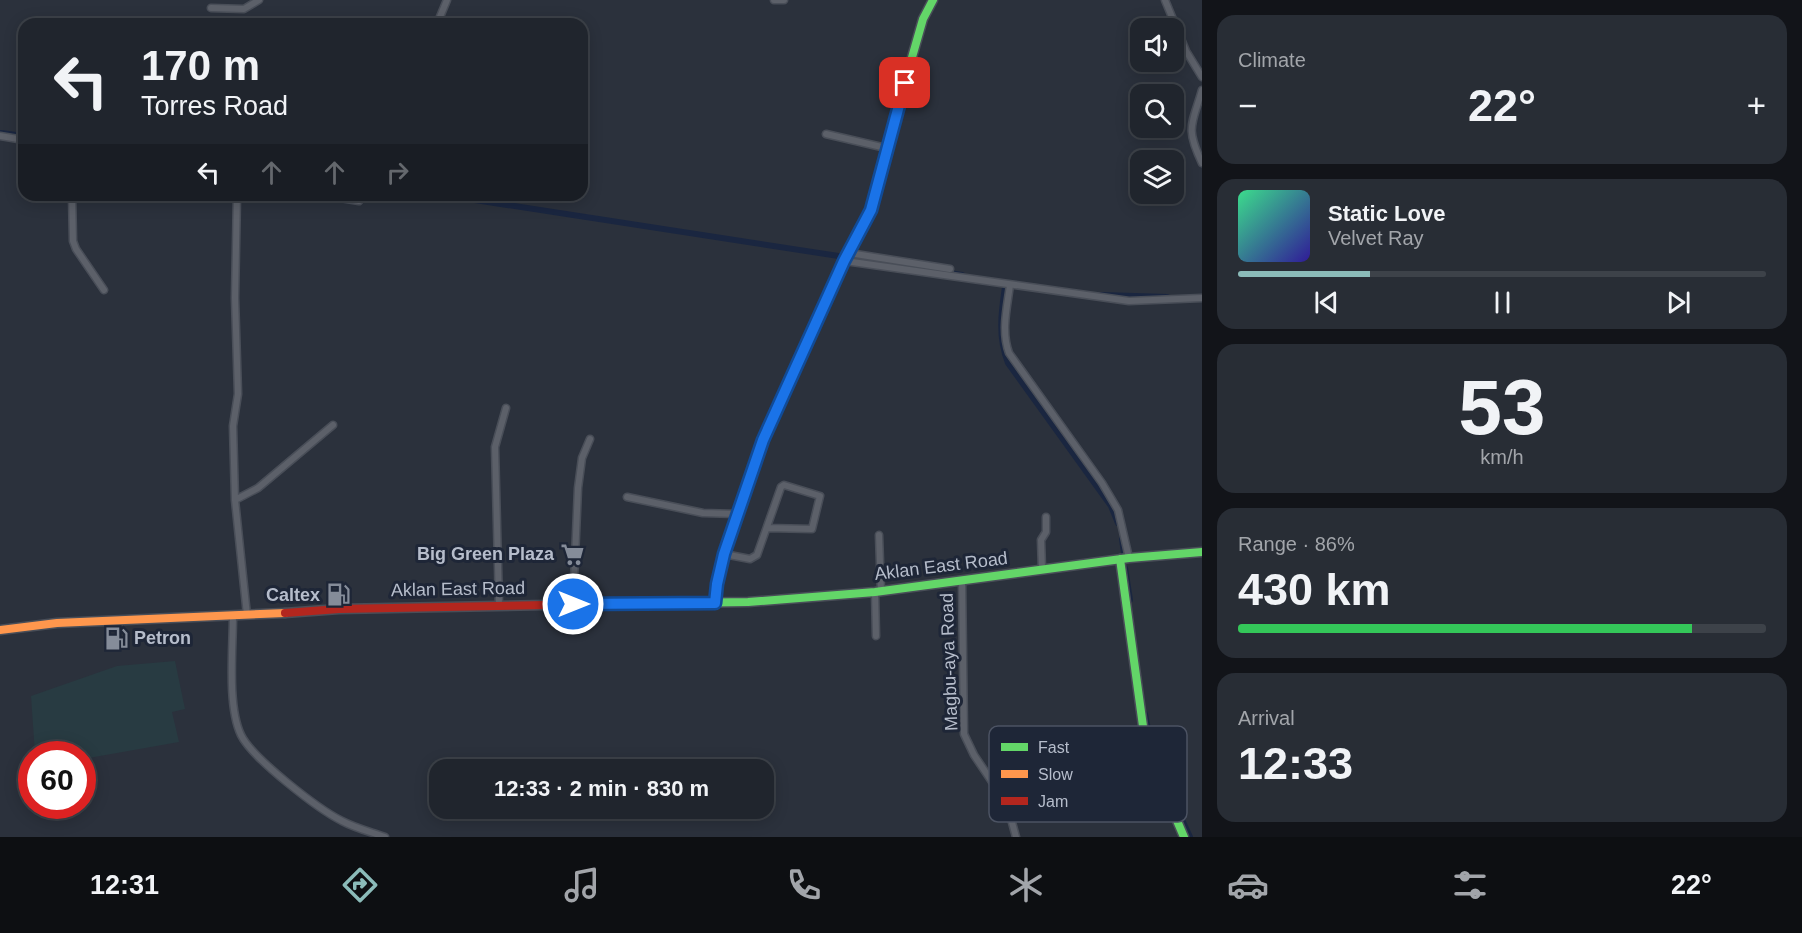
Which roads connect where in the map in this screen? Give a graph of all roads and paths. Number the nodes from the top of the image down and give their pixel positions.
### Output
1 (259, 0) edge
2 (447, 0) edge
3 (774, 0) edge
4 (784, 0) edge
5 (933, 0) edge
6 (1165, 0) edge
7 (211, 8) dead end
8 (440, 18) edge
9 (1202, 76) edge
10 (1202, 90) edge
11 (826, 134) dead end
12 (0, 136) edge
13 (18, 139) edge
14 (886, 148) junction
15 (1202, 163) edge
16 (72, 201) edge
17 (237, 201) edge
18 (847, 257) junction
19 (950, 269) dead end
20 (1010, 285) junction
21 (104, 290) dead end
22 (1202, 298) edge
23 (506, 408) dead end
24 (333, 425) dead end
25 (590, 440) dead end
26 (627, 498) dead end
27 (235, 500) junction
28 (737, 514) junction
29 (1046, 517) dead end
30 (768, 528) junction
31 (879, 534) dead end
32 (1202, 552) edge
33 (724, 554) junction
34 (1125, 558) junction
35 (1042, 569) junction
36 (962, 580) junction
37 (878, 591) junction
38 (715, 603) junction
39 (573, 604) junction
40 (499, 605) junction
41 (247, 615) junction
42 (233, 616) junction
43 (0, 630) edge
44 (876, 636) dead end
45 (1144, 726) edge
46 (989, 777) edge
47 (1012, 822) edge
48 (1178, 822) edge
49 (385, 837) edge
50 (1016, 837) edge
51 (1184, 837) edge

1 - 7 street
2 - 8 street
3 - 4 street
5 - 14 main road
6 - 9 street
10 - 15 street
11 - 14 street
12 - 13 street
14 - 18 main road
16 - 21 street
17 - 27 street
18 - 19 street
18 - 20 street
18 - 28 main road
20 - 22 street
20 - 34 street
23 - 40 street
24 - 27 street
25 - 39 street
26 - 28 street
27 - 41 street
28 - 33 main road
29 - 35 street
30 - 30 street
30 - 33 street
31 - 37 street
32 - 34 main road, Aklan East Road
33 - 38 main road
34 - 35 main road, Aklan East Road
34 - 45 main road
35 - 36 main road, Aklan East Road
36 - 37 main road, Aklan East Road
36 - 46 street, Magbu-aya Road
37 - 38 main road, Aklan East Road
37 - 44 street
38 - 39 main road, Aklan East Road
39 - 40 main road, Aklan East Road
40 - 41 main road, Aklan East Road
41 - 42 main road, Aklan East Road
42 - 43 main road, Aklan East Road
42 - 49 street
47 - 50 street, Magbu-aya Road
48 - 51 main road

